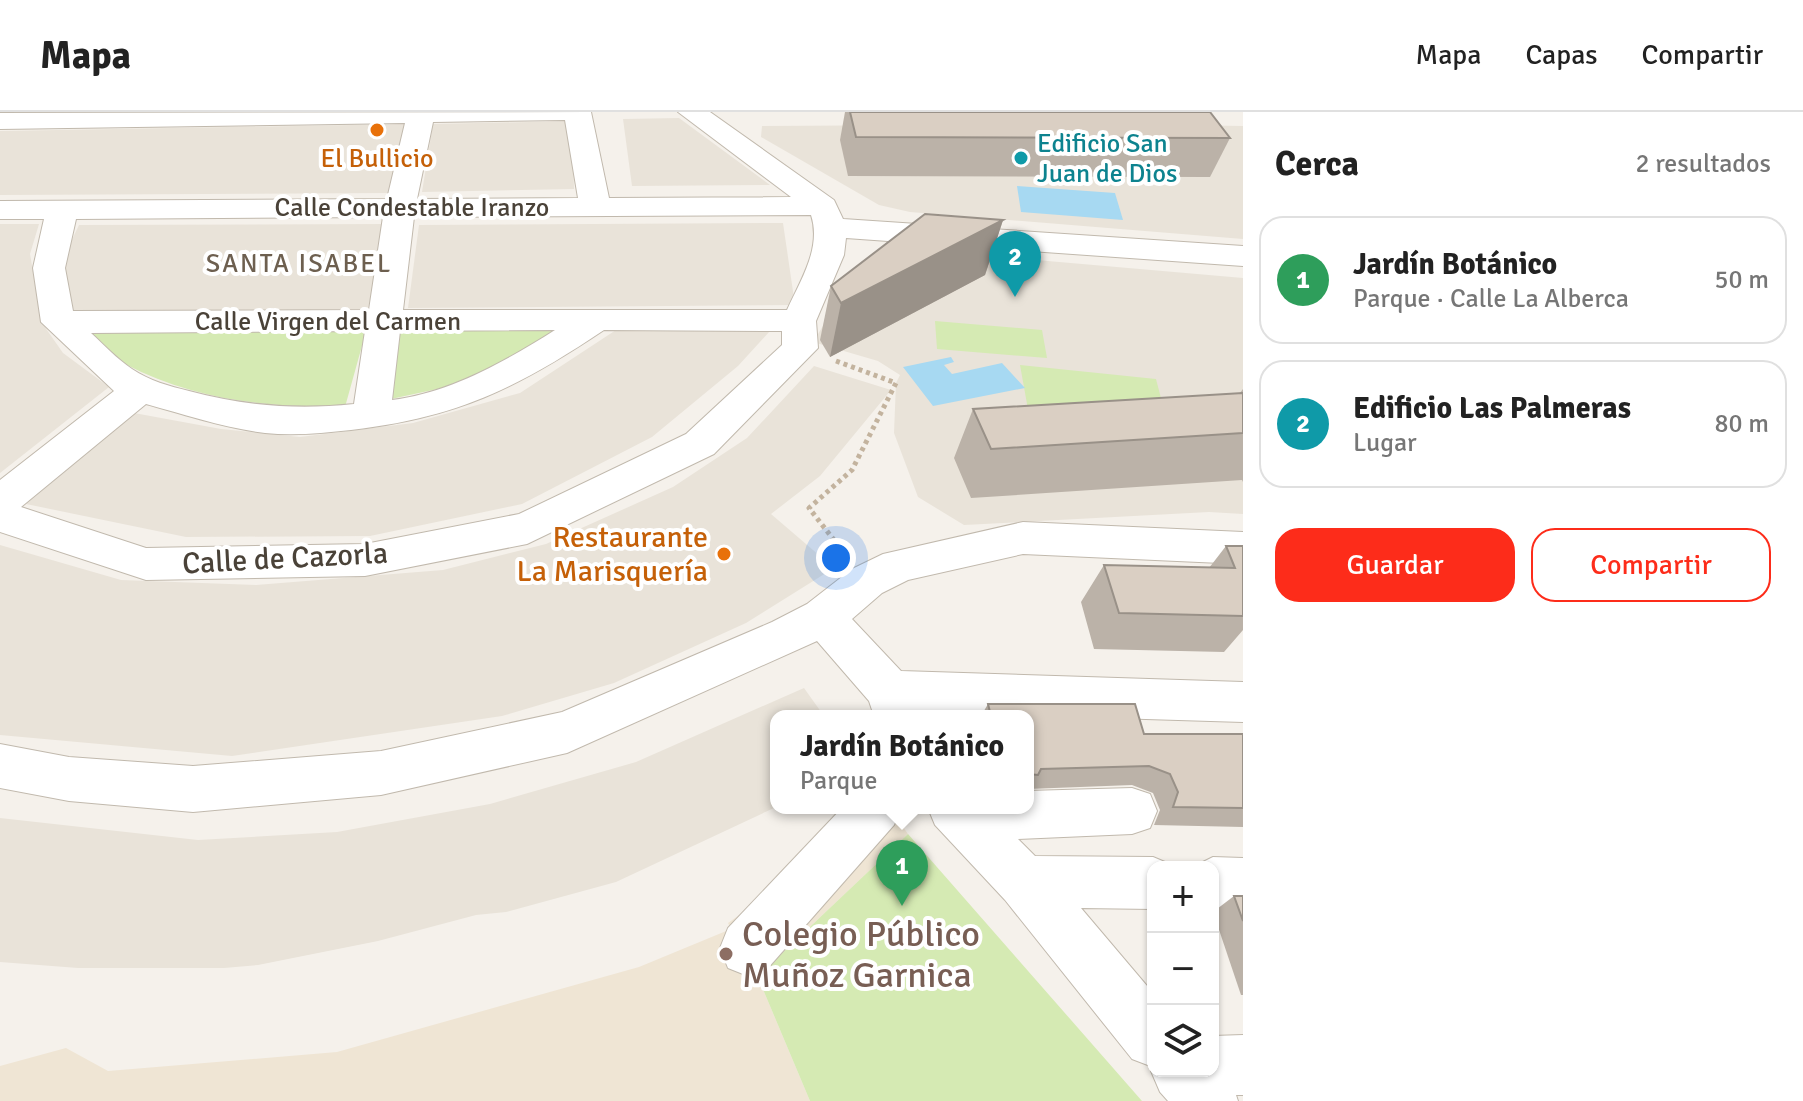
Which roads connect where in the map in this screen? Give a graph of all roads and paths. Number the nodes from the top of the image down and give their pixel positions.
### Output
1 (575, 112) edge
2 (692, 112) edge
3 (421, 115) junction
4 (0, 121) edge
5 (595, 206) junction
6 (400, 207) junction
7 (0, 210) edge
8 (62, 210) junction
9 (827, 217) junction
10 (1243, 256) edge
11 (597, 319) junction
12 (386, 321) junction
13 (58, 322) junction
14 (800, 335) junction
15 (140, 390) junction
16 (371, 416) junction
17 (0, 502) edge
18 (0, 516) edge
19 (1243, 548) edge
20 (867, 581) junction
21 (823, 617) junction
22 (1243, 702) edge
23 (894, 703) edge
24 (0, 766) edge
25 (1132, 811) dead end
26 (1034, 812) edge
27 (871, 814) edge
28 (958, 814) edge
29 (1024, 882) junction
30 (1147, 883) edge
31 (1219, 883) edge
32 (1243, 884) edge
33 (748, 948) dead end
34 (1147, 1031) edge
35 (1243, 1065) edge
36 (1219, 1066) edge
37 (1186, 1077) edge
38 (1208, 1101) edge

1 - 3 street
1 - 5 street
2 - 9 street
3 - 4 street
3 - 6 street
5 - 6 street, Calle Condestable Iranzo
5 - 9 street, Calle Condestable Iranzo
6 - 8 street, Calle Condestable Iranzo
6 - 12 street
7 - 8 street, Calle Condestable Iranzo
8 - 13 street
9 - 10 street, Calle Condestable Iranzo
9 - 14 street, Calle de Cazorla
11 - 12 street, Calle Virgen del Carmen
11 - 14 street, Calle Virgen del Carmen
11 - 16 street
12 - 13 street, Calle Virgen del Carmen
12 - 16 street
13 - 15 street
14 - 18 street, Calle de Cazorla
14 - 20 path
15 - 16 street
15 - 17 street
19 - 20 street
20 - 21 street
21 - 23 street
21 - 24 street
22 - 23 street
25 - 26 street
27 - 33 street
28 - 29 street
29 - 30 street
29 - 34 street
31 - 32 street
35 - 36 street
37 - 38 street

